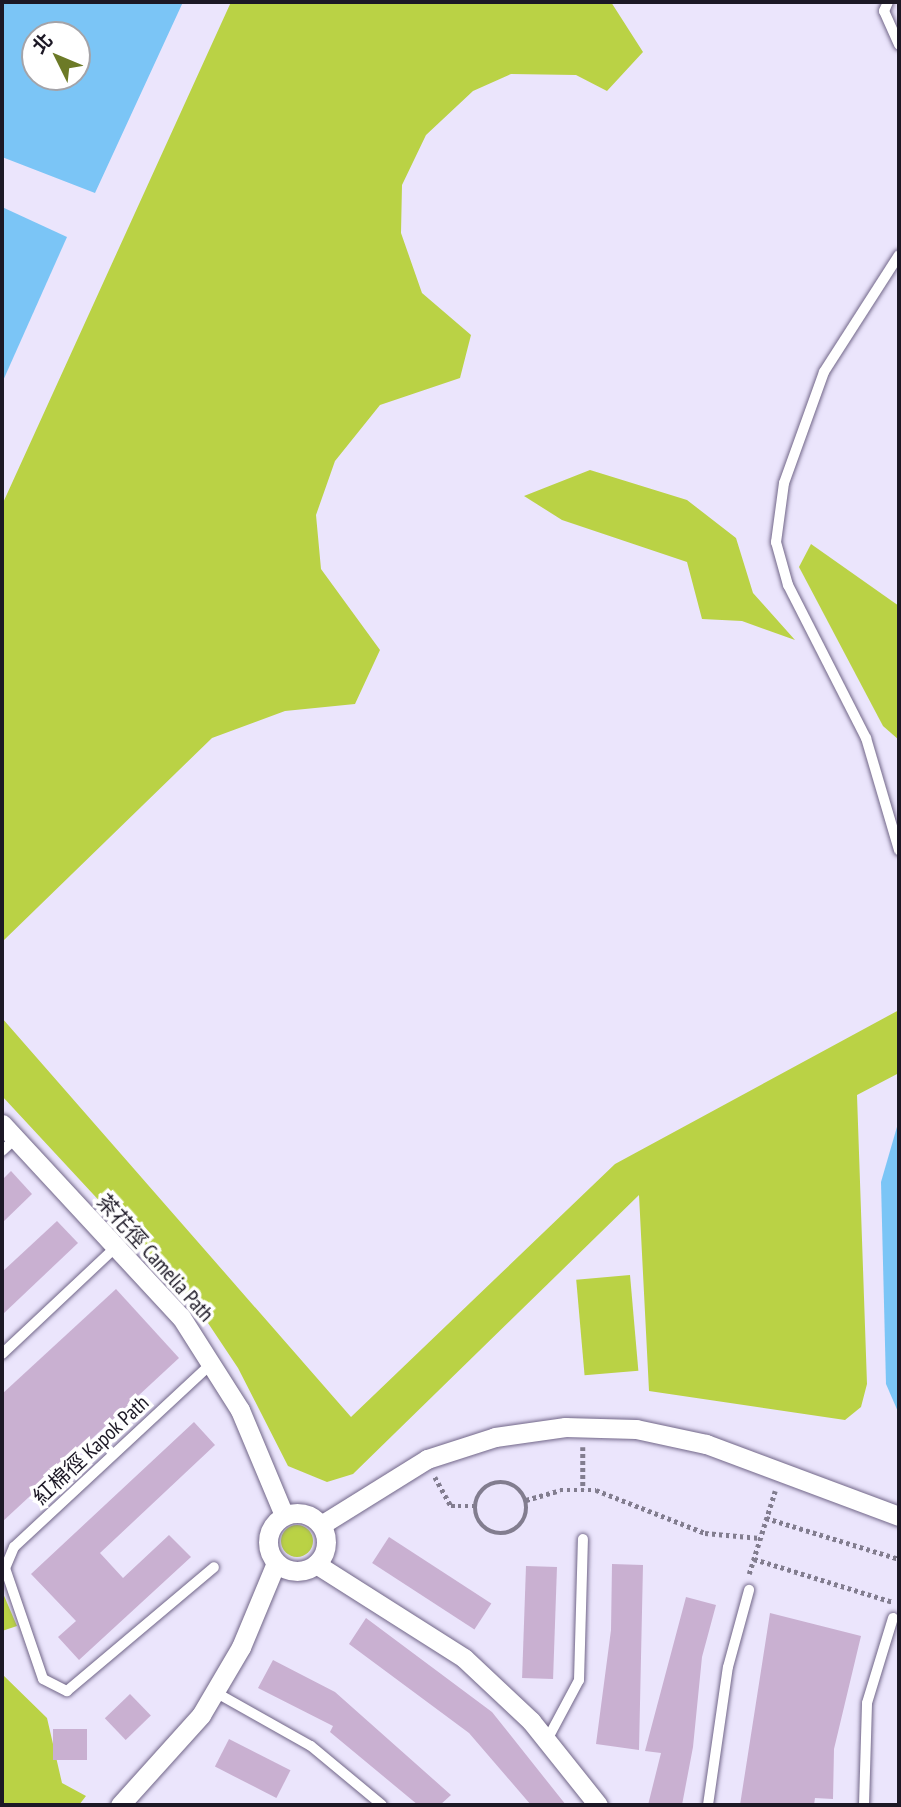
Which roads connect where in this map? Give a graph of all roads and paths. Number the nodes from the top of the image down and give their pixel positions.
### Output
1 (888, 2) edge
2 (899, 44) edge
3 (899, 255) edge
4 (899, 850) edge
5 (2, 1124) edge
6 (9, 1145) edge
7 (117, 1247) junction
8 (2, 1354) edge
9 (212, 1363) junction
10 (583, 1443) dead end
11 (433, 1473) dead end
12 (776, 1486) dead end
13 (583, 1489) junction
14 (526, 1500) junction
15 (475, 1506) junction
16 (284, 1516) junction
17 (899, 1516) edge
18 (766, 1518) junction
19 (321, 1525) junction
20 (760, 1538) junction
21 (583, 1539) dead end
22 (754, 1559) junction
23 (899, 1559) edge
24 (276, 1563) junction
25 (316, 1564) junction
26 (214, 1567) dead end
27 (749, 1574) dead end
28 (749, 1590) dead end
29 (899, 1603) edge
30 (893, 1618) dead end
31 (215, 1692) junction
32 (547, 1740) junction
33 (120, 1805) edge
34 (382, 1805) edge
35 (598, 1805) edge
36 (708, 1805) edge
37 (864, 1805) edge

1 - 2 lane
3 - 4 lane
5 - 6 street, 茶花徑 Camelia Path
6 - 7 street, 茶花徑 Camelia Path
7 - 8 lane
7 - 9 street, 茶花徑 Camelia Path
9 - 16 street, 茶花徑 Camelia Path
9 - 26 lane, 紅棉徑 Kapok Path
10 - 13 path
11 - 15 path
12 - 18 path
13 - 14 path
13 - 20 path
14 - 15 path
14 - 15 path
16 - 19 street
16 - 24 street
17 - 19 street
18 - 20 path
18 - 23 path
19 - 25 street
20 - 22 path
21 - 32 lane
22 - 27 path
22 - 29 path
24 - 25 street
24 - 31 street
25 - 32 street
28 - 36 lane
30 - 37 lane
31 - 33 street
31 - 34 lane
32 - 35 street

